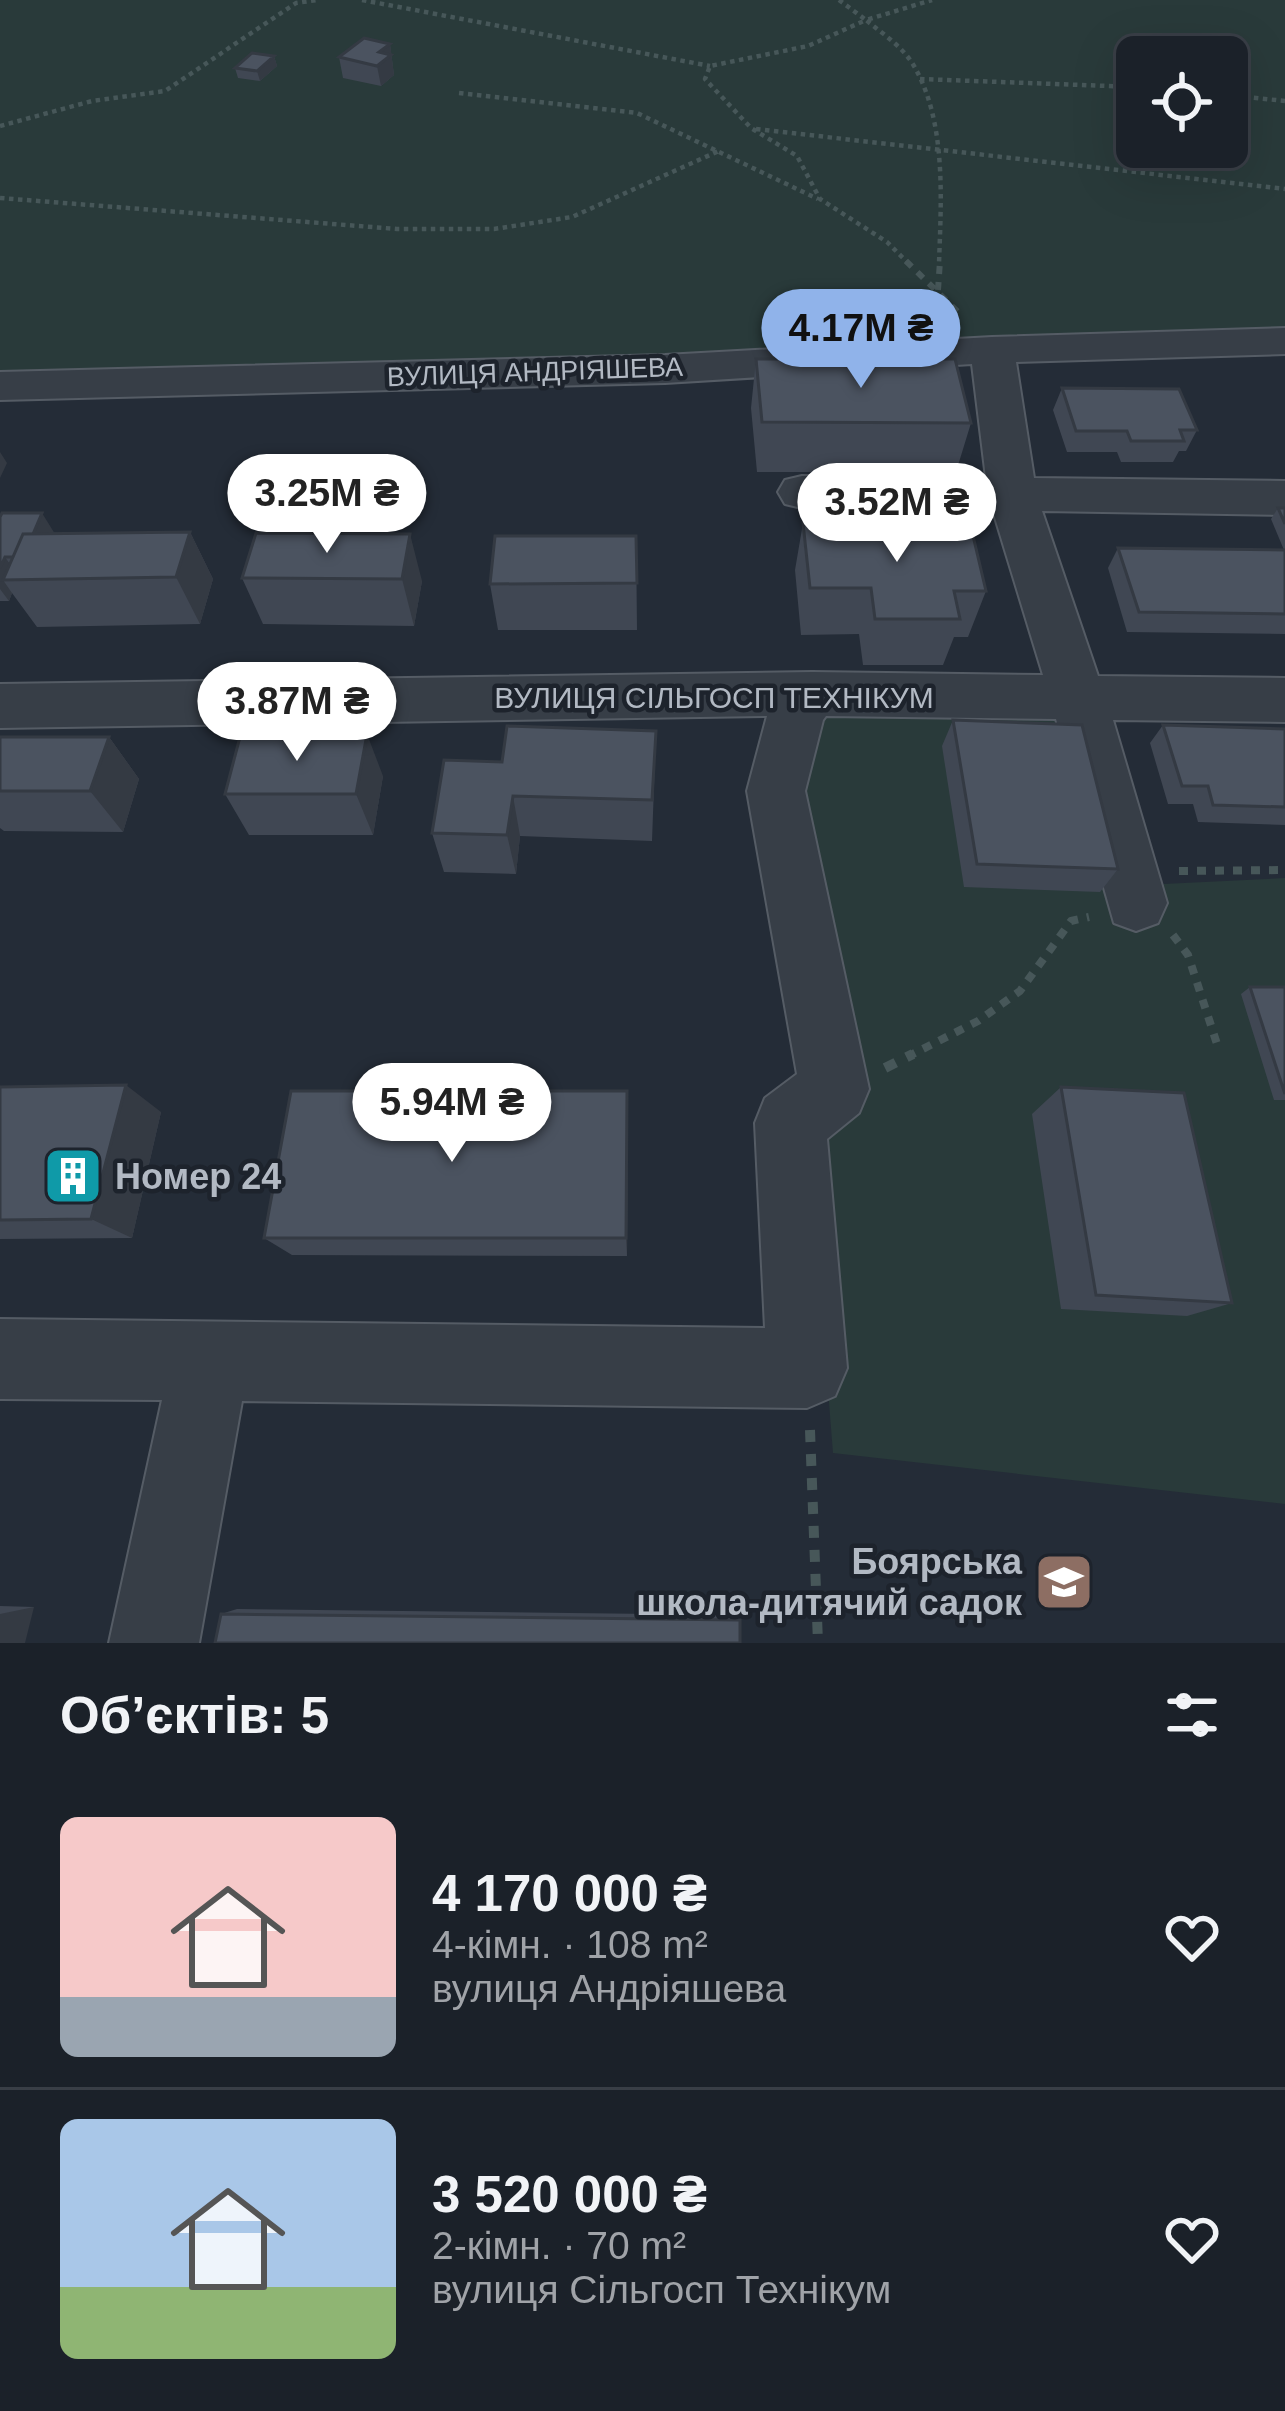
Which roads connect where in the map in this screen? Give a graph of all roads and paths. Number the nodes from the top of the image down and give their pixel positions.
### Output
1 (317, 0) edge
2 (362, 0) edge
3 (838, 0) edge
4 (932, 0) edge
5 (866, 20) junction
6 (710, 66) junction
7 (920, 79) junction
8 (1116, 86) edge
9 (459, 93) dead end
10 (1248, 97) edge
11 (1285, 101) edge
12 (0, 126) edge
13 (751, 128) junction
14 (939, 148) junction
15 (722, 150) junction
16 (1285, 189) edge
17 (0, 198) edge
18 (820, 199) junction
19 (938, 290) junction
20 (1285, 341) edge
21 (992, 350) junction
22 (0, 386) edge
23 (802, 492) dead end
24 (1013, 496) junction
25 (1285, 498) edge
26 (812, 694) junction
27 (1076, 698) junction
28 (1285, 700) edge
29 (0, 706) edge
30 (1285, 870) edge
31 (1132, 887) junction
32 (1218, 1047) dead end
33 (834, 1090) junction
34 (0, 1359) edge
35 (210, 1361) junction
36 (807, 1368) junction
37 (154, 1643) edge
38 (818, 1643) edge

1 - 12 path
2 - 6 path
3 - 5 path
4 - 5 path
5 - 6 path
5 - 7 path
6 - 13 path
7 - 8 path
7 - 14 path
9 - 15 path
10 - 11 path
13 - 14 path
13 - 18 path
14 - 16 path
14 - 19 path
15 - 17 path
15 - 18 path
18 - 19 path
19 - 21 path
20 - 21 street, ВУЛИЦЯ АНДРІЯШЕВА
21 - 22 street, ВУЛИЦЯ АНДРІЯШЕВА
21 - 24 street
23 - 24 street
24 - 25 street
24 - 27 street
26 - 27 street, ВУЛИЦЯ СІЛЬГОСП ТЕХНІКУМ
26 - 29 street, ВУЛИЦЯ СІЛЬГОСП ТЕХНІКУМ
26 - 33 street
27 - 28 street, ВУЛИЦЯ СІЛЬГОСП ТЕХНІКУМ
27 - 31 street
30 - 31 path
31 - 32 path
31 - 33 path
33 - 36 street
34 - 35 street
35 - 36 street
35 - 37 street
36 - 38 path

